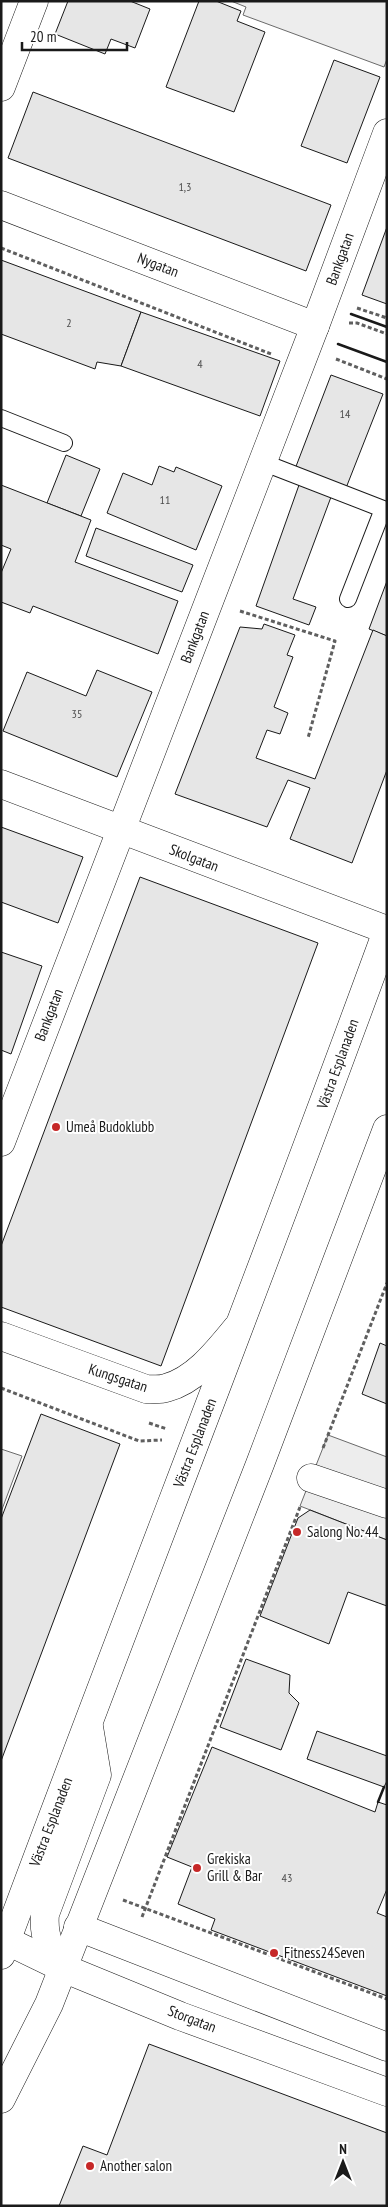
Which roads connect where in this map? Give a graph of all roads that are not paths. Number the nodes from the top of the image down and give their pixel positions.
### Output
1 (34, 1) edge
2 (1, 87) edge
3 (387, 133) edge
4 (1, 205) edge
5 (315, 326) junction
6 (1, 418) edge
7 (64, 443) dead end
8 (262, 462) junction
9 (348, 599) dead end
10 (1, 784) edge
11 (120, 830) junction
12 (387, 931) edge
13 (387, 1129) edge
14 (1, 1142) edge
15 (243, 1321) junction
16 (1, 1336) edge
17 (311, 1478) road end
18 (387, 1504) edge
19 (89, 1725) junction
20 (10, 1902) edge
21 (45, 1914) junction
22 (78, 1927) junction
23 (3, 1944) edge
24 (63, 1968) junction
25 (387, 2047) edge
26 (387, 2092) edge
27 (1, 2099) edge

1 - 2 street
3 - 5 street, Bankgatan
4 - 5 street, Nygatan
5 - 8 street, Bankgatan
6 - 7 lane
8 - 9 lane
8 - 11 street, Bankgatan
10 - 11 street, Skolgatan
11 - 12 street, Skolgatan
11 - 14 street, Bankgatan
12 - 15 street, Västra Esplanaden
13 - 22 street
15 - 16 street, Kungsgatan
15 - 19 street, Västra Esplanaden
17 - 18 street
19 - 20 street, Västra Esplanaden
19 - 21 street
20 - 21 street
20 - 23 street, Västra Esplanaden
21 - 22 street
21 - 24 street
22 - 24 street
22 - 25 street
23 - 24 street, Storgatan
24 - 26 street, Storgatan
24 - 27 street

